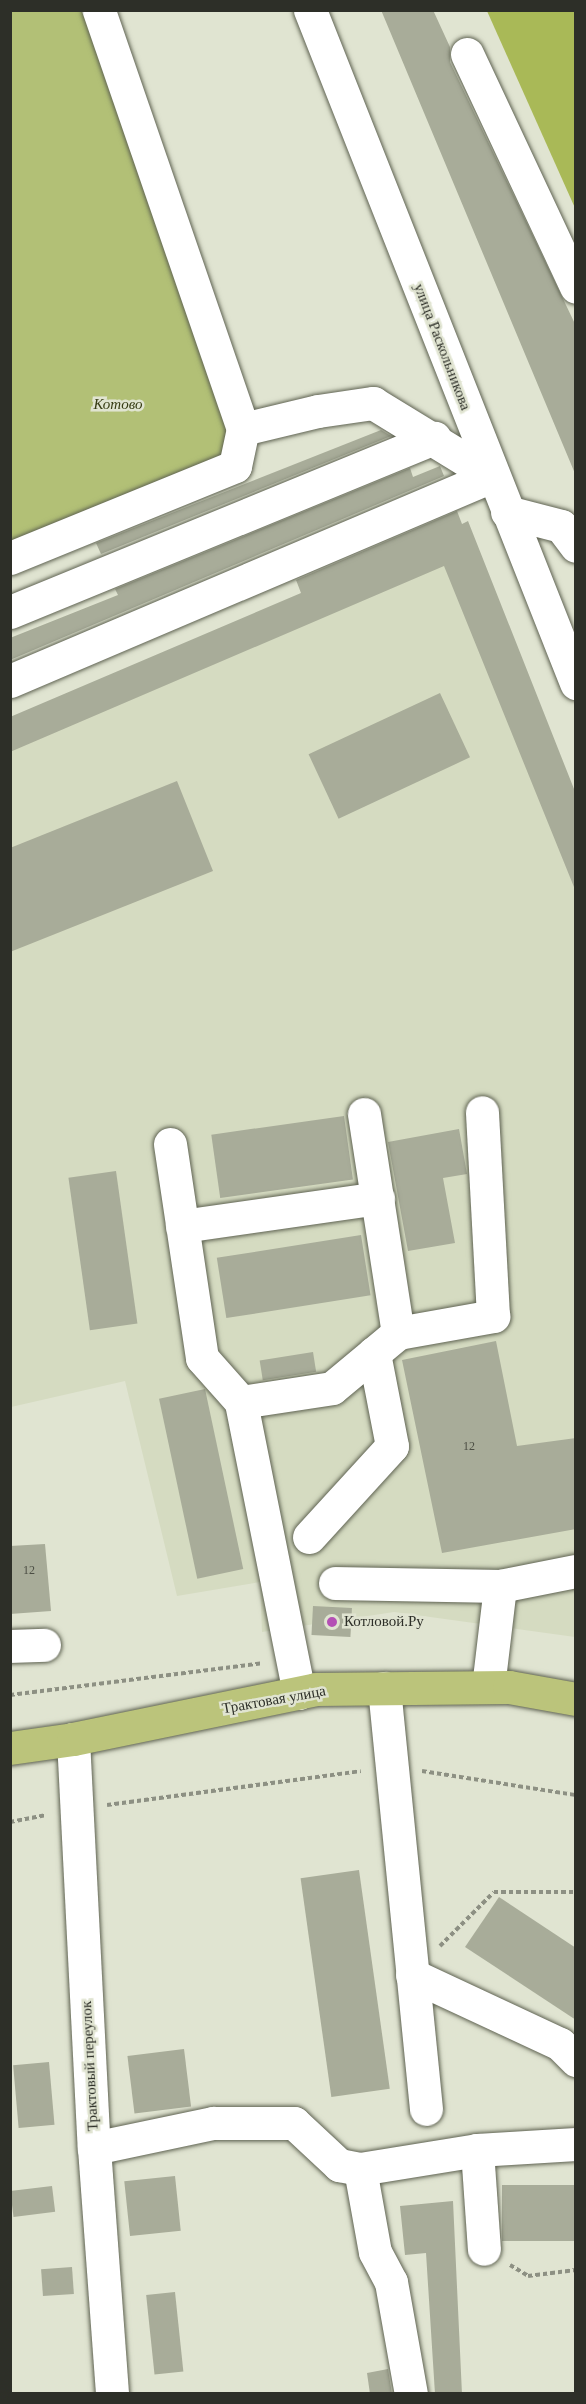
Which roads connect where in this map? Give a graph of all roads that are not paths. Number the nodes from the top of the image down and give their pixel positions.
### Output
1 (99, 10) edge
2 (310, 10) edge
3 (467, 54) dead end
4 (576, 287) edge
5 (243, 429) junction
6 (435, 438) junction
7 (492, 476) junction
8 (507, 512) junction
9 (576, 546) edge
10 (10, 558) edge
11 (10, 612) edge
12 (10, 681) edge
13 (576, 683) edge
14 (482, 1112) dead end
15 (364, 1114) dead end
16 (170, 1143) dead end
17 (378, 1198) junction
18 (182, 1226) junction
19 (386, 1343) junction
20 (241, 1402) junction
21 (309, 1537) dead end
22 (576, 1571) edge
23 (336, 1583) dead end
24 (500, 1586) junction
25 (44, 1645) dead end
26 (10, 1646) edge
27 (488, 1687) junction
28 (384, 1688) junction
29 (299, 1693) junction
30 (576, 1699) edge
31 (73, 1739) junction
32 (10, 1748) edge
33 (412, 1975) junction
34 (576, 2060) edge
35 (426, 2109) dead end
36 (576, 2144) edge
37 (94, 2148) junction
38 (477, 2150) junction
39 (360, 2169) junction
40 (484, 2249) road end
41 (112, 2394) edge
42 (411, 2394) edge

1 - 5 street
2 - 7 street, улица Раскольникова
3 - 4 street
5 - 6 street
5 - 10 street
6 - 7 street
6 - 11 street
7 - 8 street, улица Раскольникова
7 - 12 street
8 - 9 street
8 - 13 street, улица Раскольникова
14 - 19 street
15 - 17 street
16 - 18 street
17 - 18 street
17 - 19 street
18 - 20 street
19 - 20 street
19 - 21 street
20 - 29 street
22 - 24 street
23 - 24 street
24 - 27 street
25 - 26 street
27 - 28 main road, Трактовая улица
27 - 30 main road, Трактовая улица
28 - 29 main road, Трактовая улица
28 - 33 street
29 - 31 main road, Трактовая улица
31 - 32 main road, Трактовая улица
31 - 37 street, Трактовый переулок
33 - 34 street
33 - 35 street
36 - 38 street
37 - 39 street
37 - 41 street, Трактовый переулок
38 - 39 street
38 - 40 street
39 - 42 street

